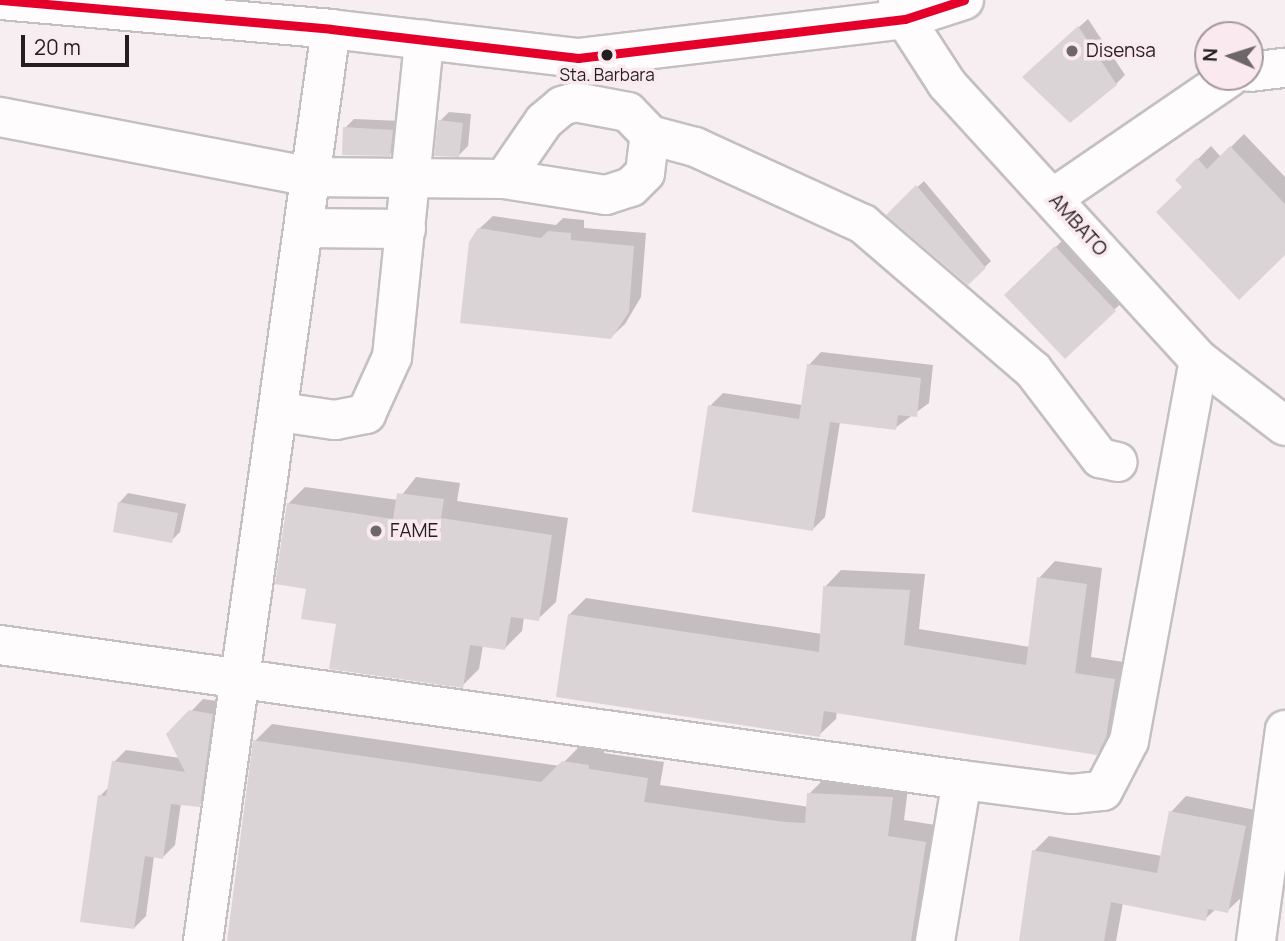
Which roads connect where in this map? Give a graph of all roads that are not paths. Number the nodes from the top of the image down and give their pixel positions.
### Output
1 (1, 0) edge
2 (964, 0) edge
3 (902, 9) edge
4 (331, 29) junction
5 (424, 40) junction
6 (1285, 68) edge
7 (1264, 70) edge
8 (1210, 91) edge
9 (0, 117) edge
10 (650, 135) junction
11 (312, 177) junction
12 (504, 179) junction
13 (411, 180) junction
14 (1053, 198) junction
15 (305, 228) junction
16 (406, 229) junction
17 (1199, 360) junction
18 (280, 412) junction
19 (1285, 426) edge
20 (1118, 462) dead end
21 (0, 645) edge
22 (242, 681) junction
23 (1285, 730) edge
24 (962, 780) junction
25 (203, 941) edge
26 (935, 941) edge
27 (1256, 941) edge

1 - 4 main road
2 - 3 main road
3 - 5 main road
3 - 14 main road, AMBATO
4 - 5 main road
4 - 11 main road
5 - 13 main road
6 - 7 main road
8 - 14 main road
9 - 11 main road
10 - 12 main road
10 - 12 main road
10 - 20 main road
11 - 13 main road
11 - 15 main road
12 - 13 main road
13 - 16 main road
14 - 17 main road, AMBATO
15 - 16 main road
15 - 18 main road
16 - 18 main road
17 - 19 main road, AMBATO
17 - 24 main road
18 - 22 main road
21 - 22 main road
22 - 24 main road
22 - 25 main road
23 - 27 main road
24 - 26 main road

